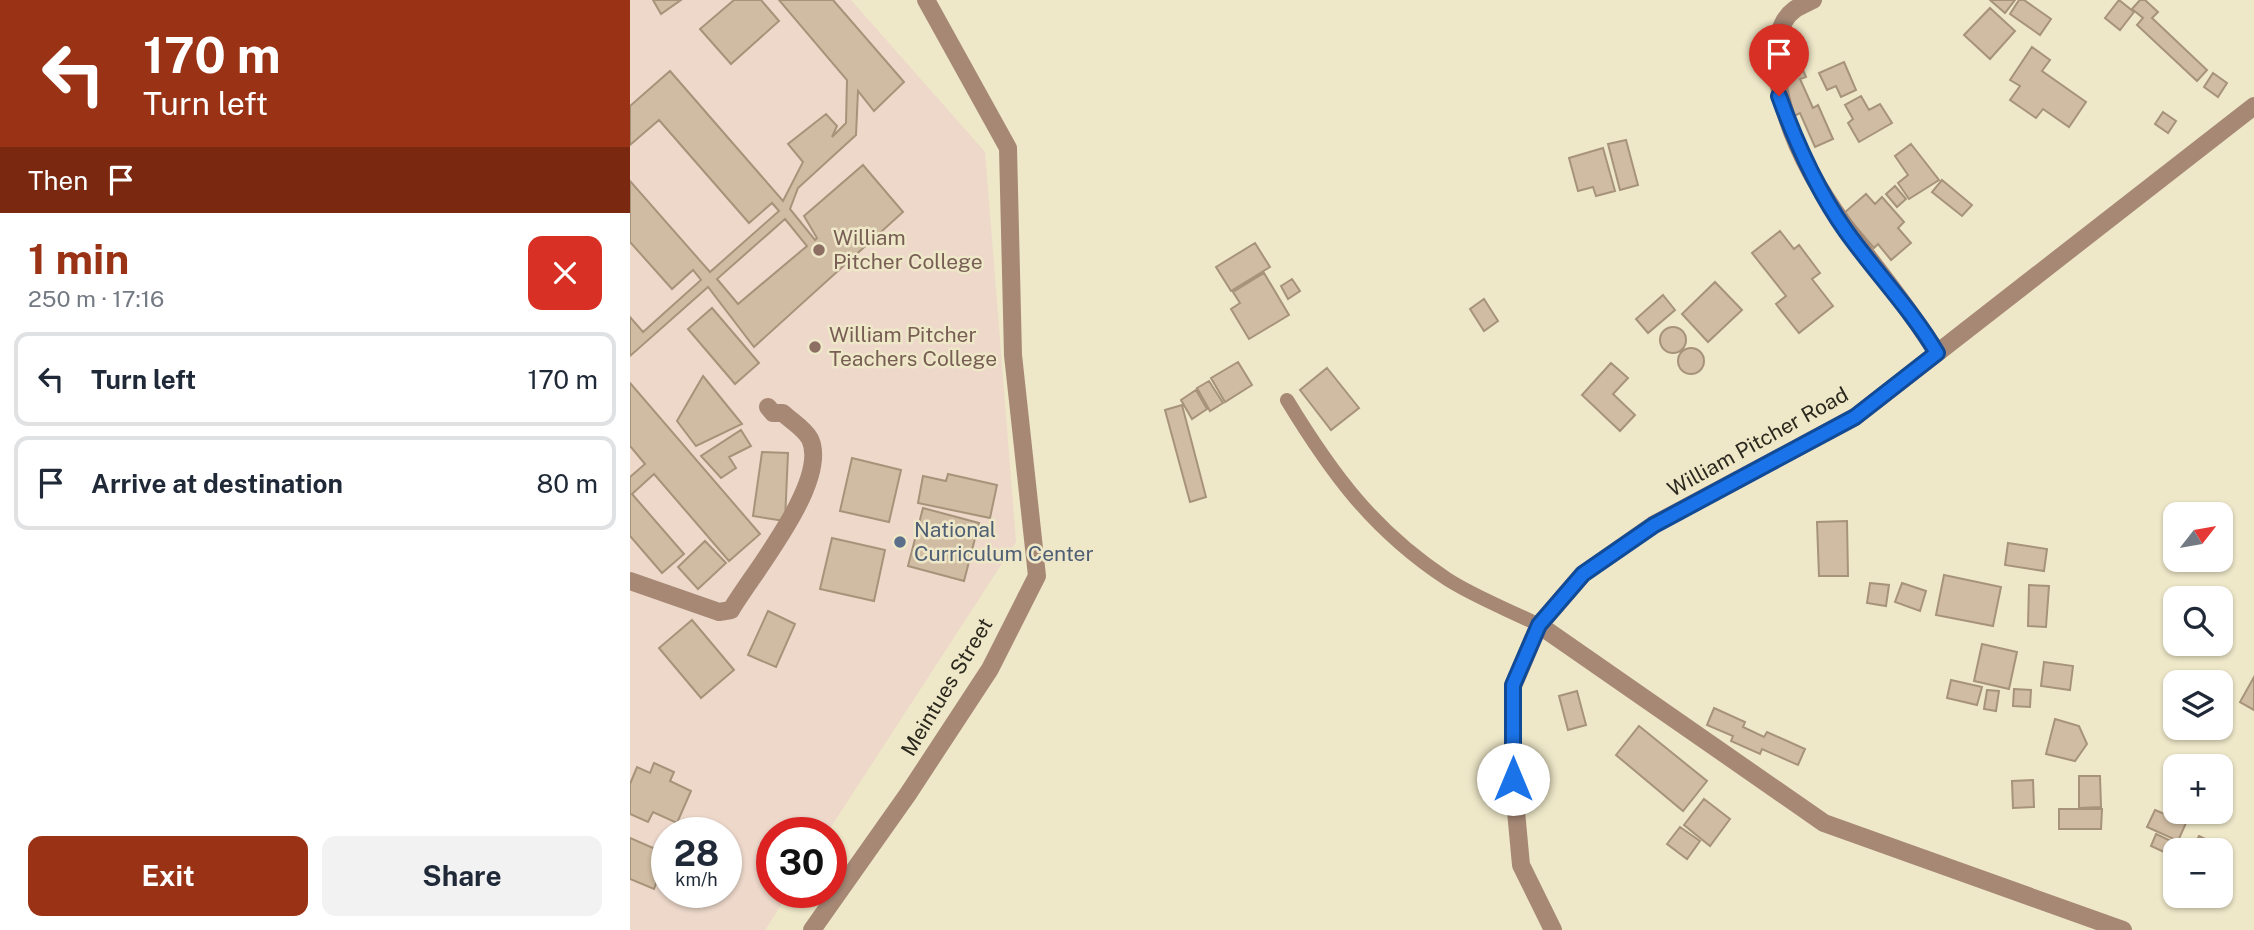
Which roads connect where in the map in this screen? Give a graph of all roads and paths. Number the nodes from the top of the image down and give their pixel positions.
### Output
1 (926, 0) edge
2 (1813, 0) edge
3 (2254, 106) edge
4 (1937, 353) junction
5 (1287, 400) dead end
6 (768, 407) dead end
7 (630, 581) edge
8 (1539, 625) junction
9 (812, 930) edge
10 (1553, 930) edge
11 (2123, 930) edge

1 - 9 street, Meintues Street
2 - 4 street
3 - 4 street, William Pitcher Road
4 - 8 street, William Pitcher Road
5 - 8 lane
6 - 7 street
8 - 10 street, William Pitcher Road
8 - 11 street

